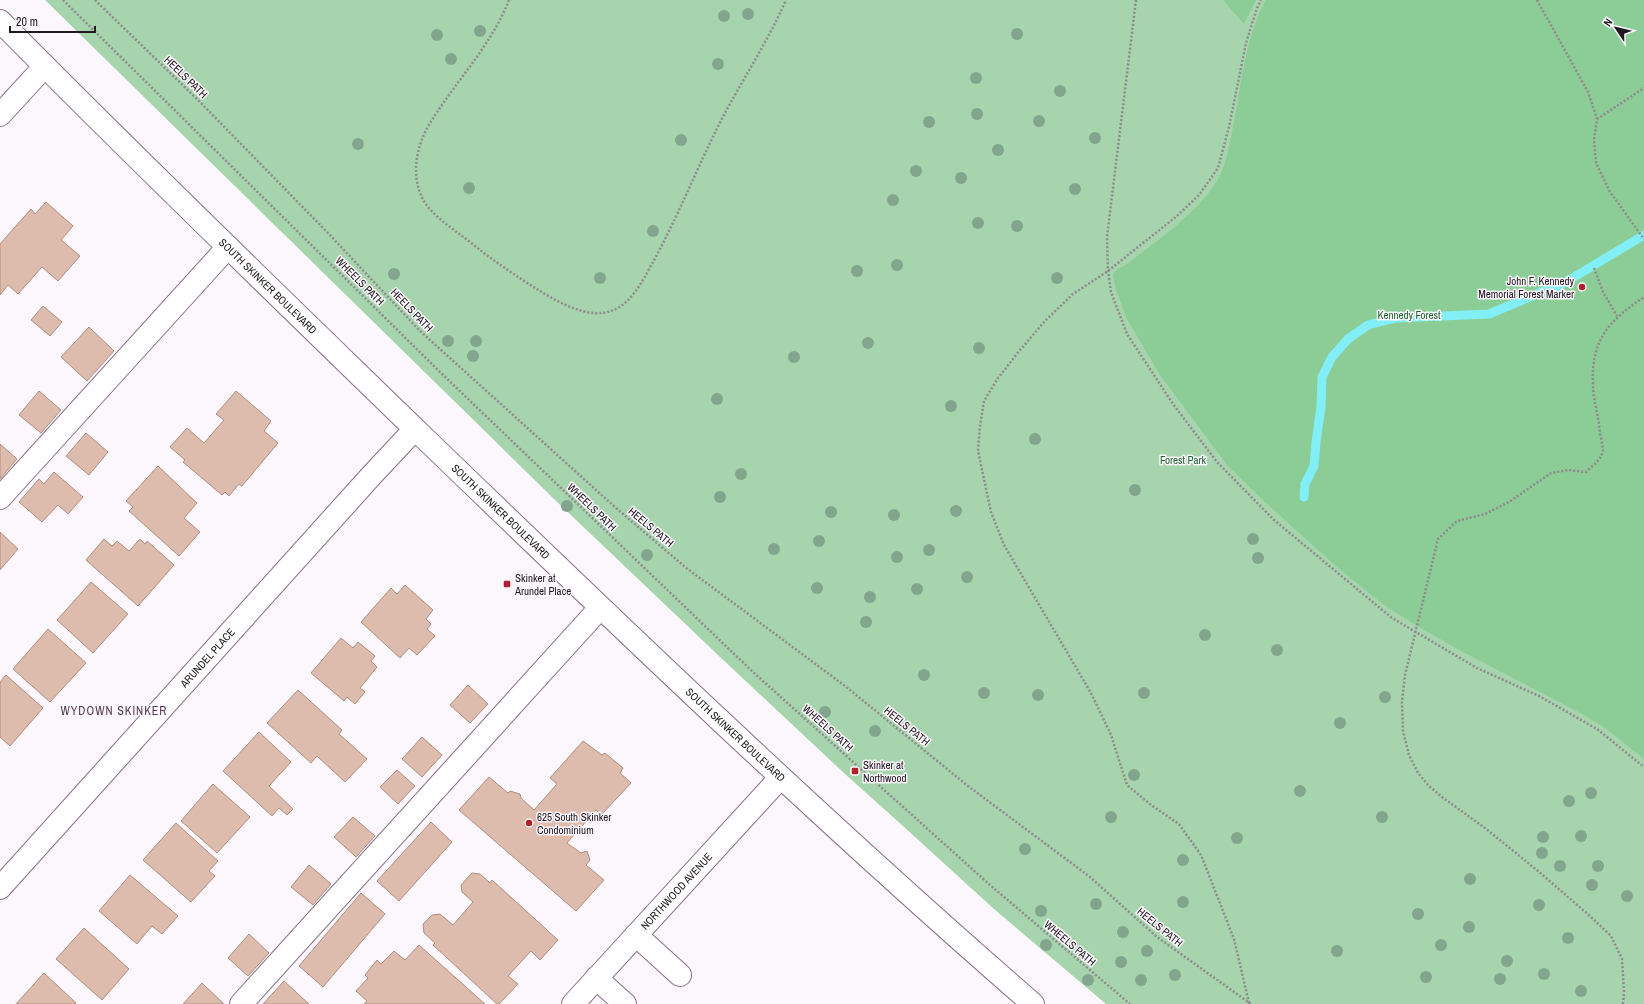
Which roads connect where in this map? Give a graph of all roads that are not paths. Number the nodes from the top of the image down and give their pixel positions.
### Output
1 (0, 20) edge
2 (45, 66) junction
3 (0, 115) edge
4 (228, 247) junction
5 (415, 429) junction
6 (0, 498) edge
7 (600, 608) junction
8 (780, 778) junction
9 (0, 888) edge
10 (636, 935) junction
11 (680, 975) dead end
12 (596, 978) junction
13 (241, 1004) edge
14 (573, 1004) edge
15 (625, 1004) edge
16 (1033, 1004) edge

1 - 2 main road, SOUTH SKINKER BOULEVARD
2 - 3 main road
2 - 4 main road, SOUTH SKINKER BOULEVARD
4 - 5 main road, SOUTH SKINKER BOULEVARD
4 - 6 main road
5 - 7 main road, SOUTH SKINKER BOULEVARD
5 - 9 main road, ARUNDEL PLACE
7 - 8 main road, SOUTH SKINKER BOULEVARD
7 - 13 main road
8 - 10 main road, NORTHWOOD AVENUE
8 - 16 main road, SOUTH SKINKER BOULEVARD
10 - 11 main road
10 - 12 main road, NORTHWOOD AVENUE
12 - 14 main road, NORTHWOOD AVENUE
12 - 15 main road

